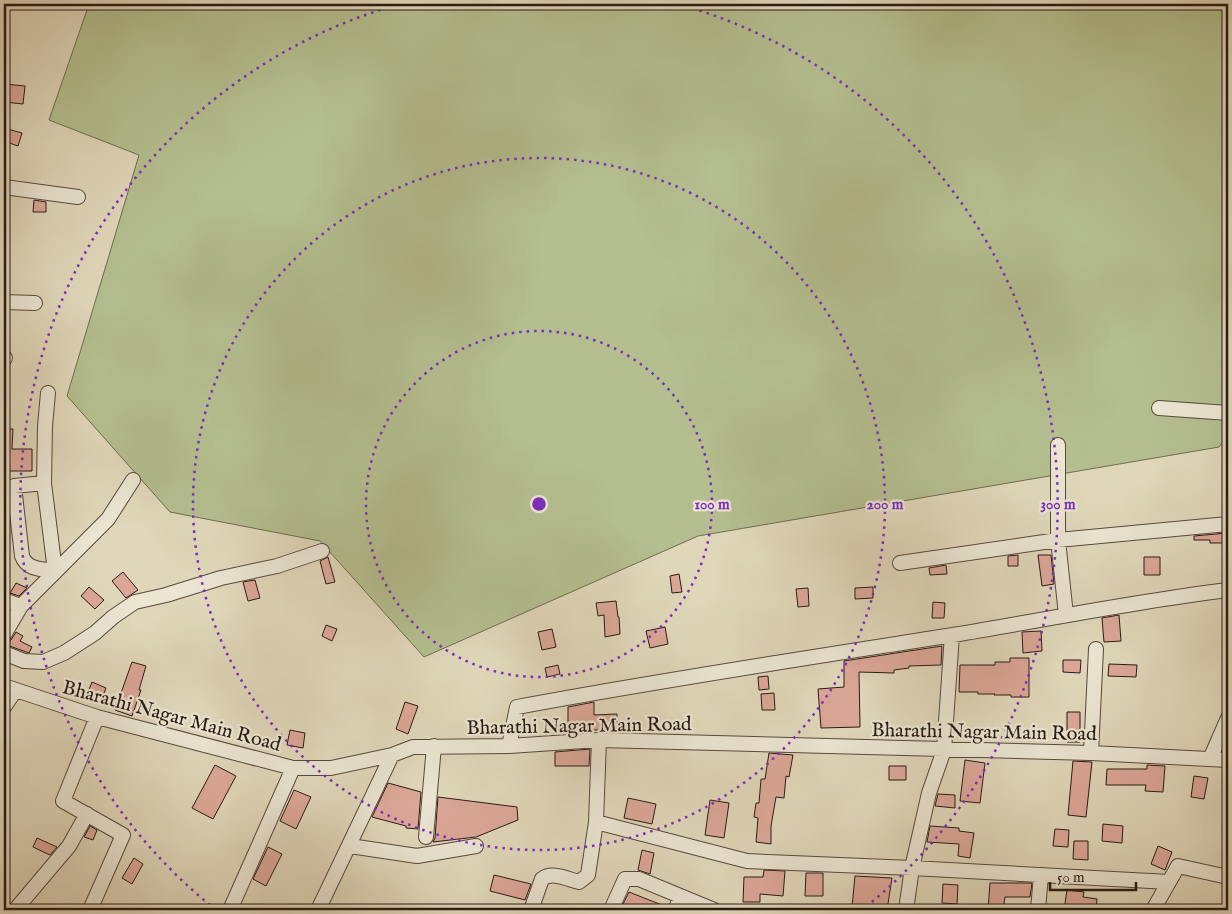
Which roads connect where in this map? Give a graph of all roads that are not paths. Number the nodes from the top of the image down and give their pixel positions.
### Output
1 (4, 187) edge
2 (78, 197) dead end
3 (4, 302) edge
4 (35, 303) dead end
5 (48, 393) dead end
6 (1158, 408) dead end
7 (1228, 413) edge
8 (1058, 445) dead end
9 (133, 480) dead end
10 (44, 483) junction
11 (1228, 524) edge
12 (1058, 540) junction
13 (322, 551) dead end
14 (900, 563) dead end
15 (55, 571) junction
16 (1228, 590) edge
17 (4, 600) edge
18 (21, 606) junction
19 (1066, 615) junction
20 (4, 635) edge
21 (952, 635) junction
22 (1096, 649) dead end
23 (4, 652) edge
24 (9, 688) edge
25 (4, 707) edge
26 (97, 717) junction
27 (1228, 718) edge
28 (599, 740) junction
29 (434, 746) junction
30 (509, 746) junction
31 (944, 750) junction
32 (1091, 753) junction
33 (392, 755) junction
34 (1210, 759) junction
35 (1228, 760) edge
36 (293, 768) junction
37 (87, 814) junction
38 (596, 822) junction
39 (426, 837) dead end
40 (350, 846) junction
41 (476, 846) dead end
42 (912, 868) junction
43 (1041, 875) junction
44 (1228, 877) edge
45 (1169, 882) junction
46 (681, 897) junction
47 (15, 910) edge
48 (90, 910) edge
49 (230, 910) edge
50 (318, 910) edge
51 (531, 910) edge
52 (610, 910) edge
53 (675, 910) edge
54 (714, 910) edge
55 (906, 910) edge
56 (1038, 910) edge
57 (1153, 910) edge

1 - 2 street
3 - 4 street
5 - 10 street
6 - 7 street
8 - 12 street
9 - 15 street
10 - 15 street
10 - 15 street
11 - 12 street
12 - 14 street
12 - 19 street
13 - 23 street
15 - 18 street
16 - 19 street
17 - 18 street
18 - 20 street
19 - 21 street
21 - 30 street
21 - 31 street
22 - 32 street
24 - 25 street
24 - 26 street, Bharathi Nagar Main Road
26 - 36 street, Bharathi Nagar Main Road
26 - 37 street
27 - 34 street
28 - 30 street, Bharathi Nagar Main Road
28 - 31 street, Bharathi Nagar Main Road
28 - 38 street
29 - 30 street, Bharathi Nagar Main Road
29 - 33 street, Bharathi Nagar Main Road
29 - 39 street
31 - 32 street, Bharathi Nagar Main Road
31 - 42 street
32 - 34 street, Bharathi Nagar Main Road
33 - 36 street, Bharathi Nagar Main Road
33 - 40 street
34 - 35 street, Bharathi Nagar Main Road
36 - 49 street
37 - 47 street
37 - 48 street
38 - 42 street
38 - 51 street
40 - 41 street
40 - 50 street
42 - 43 street
42 - 55 street
43 - 45 street
43 - 56 street
44 - 45 street
45 - 57 street
46 - 52 street
46 - 53 street
46 - 54 street

